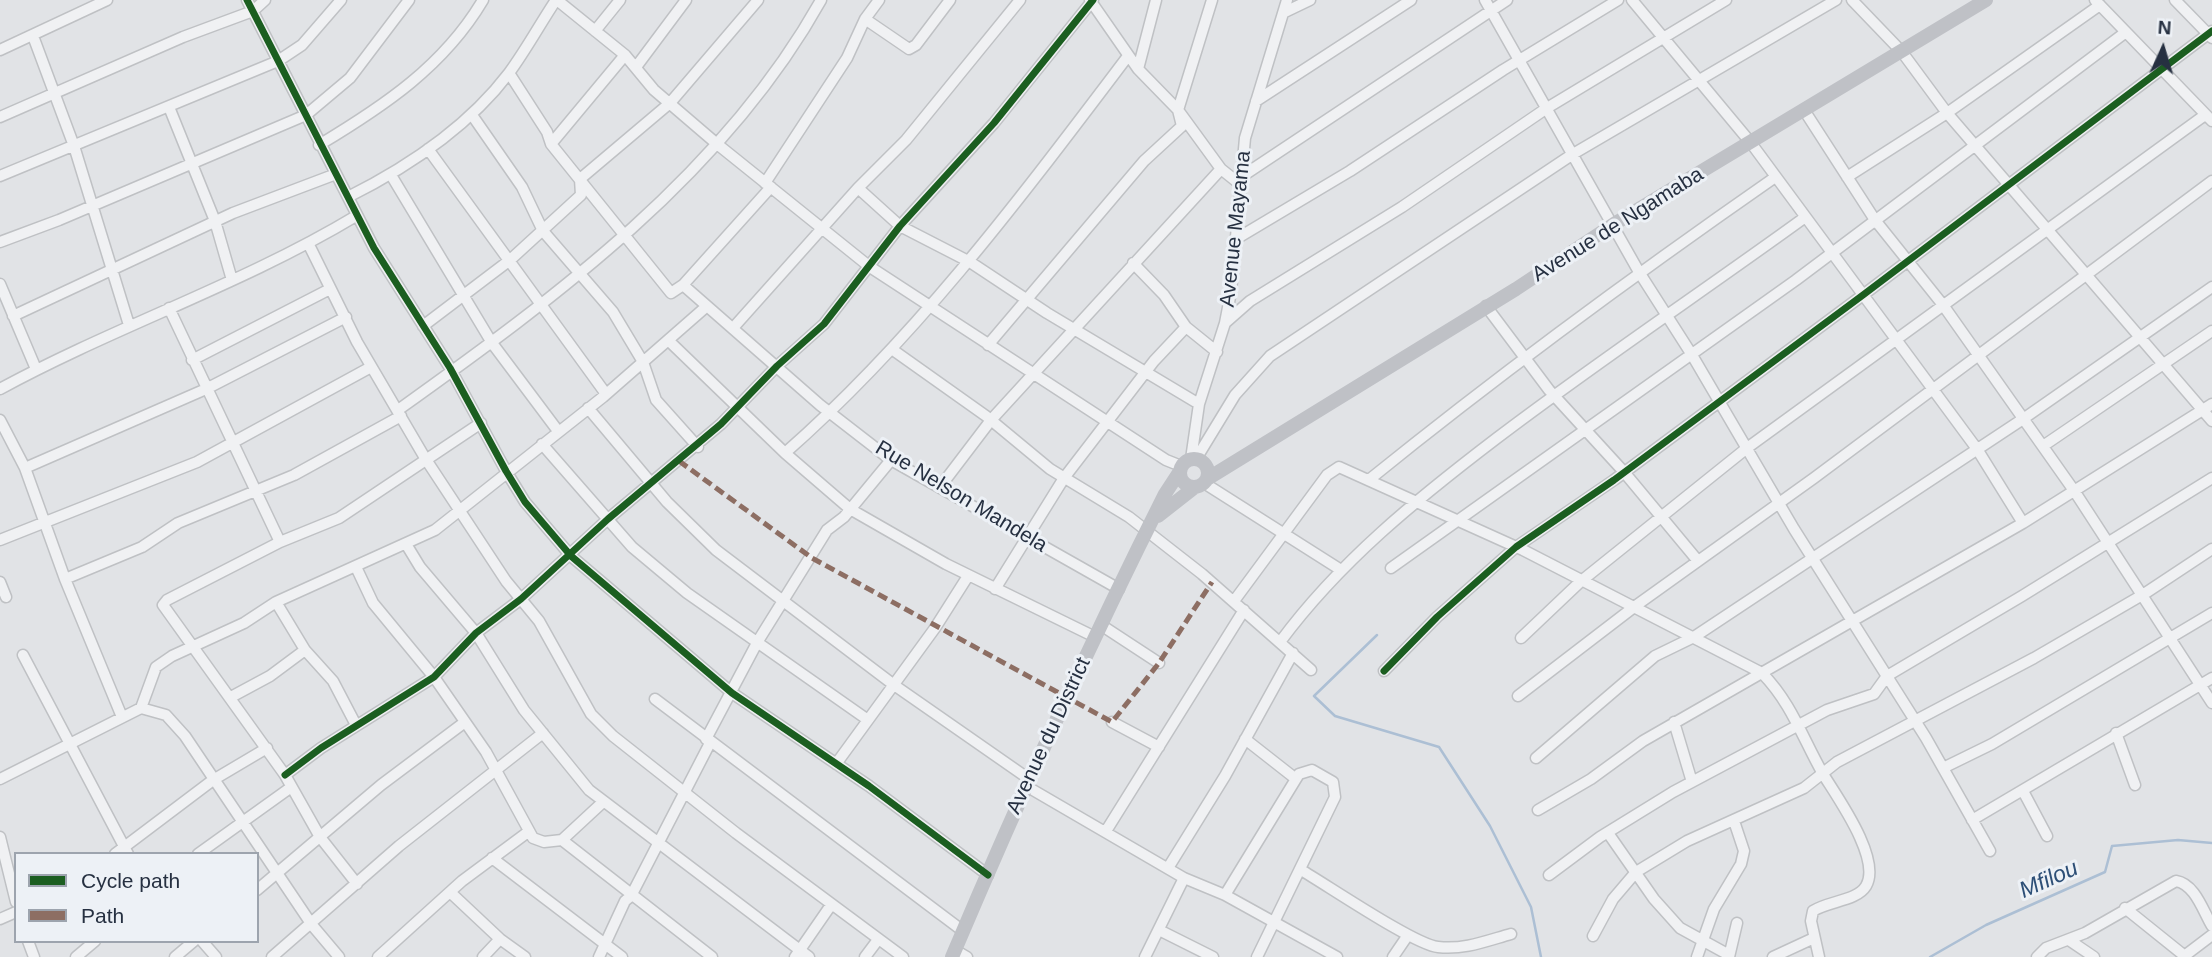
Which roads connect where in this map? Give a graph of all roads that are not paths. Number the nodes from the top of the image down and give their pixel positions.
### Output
1 (107, 0) edge
2 (247, 0) edge
3 (265, 0) edge
4 (341, 0) edge
5 (409, 0) edge
6 (483, 0) edge
7 (556, 0) edge
8 (620, 0) edge
9 (686, 0) edge
10 (758, 0) edge
11 (821, 0) edge
12 (879, 0) edge
13 (950, 0) edge
14 (1020, 0) edge
15 (1156, 0) edge
16 (1212, 0) edge
17 (1287, 0) edge
18 (1310, 0) edge
19 (1411, 0) edge
20 (1507, 0) edge
21 (1618, 0) edge
22 (1632, 0) edge
23 (1726, 0) edge
24 (1836, 0) edge
25 (1852, 0) edge
26 (1986, 0) edge
27 (2175, 0) edge
28 (1091, 1) edge
29 (2097, 3) edge
30 (1488, 5) edge
31 (82, 6) edge
32 (253, 11) junction
33 (1285, 12) junction
34 (865, 19) junction
35 (595, 31) junction
36 (2126, 32) junction
37 (2210, 35) edge
38 (33, 36) junction
39 (1663, 37) junction
40 (0, 50) edge
41 (1902, 52) junction
42 (625, 55) junction
43 (1128, 56) junction
44 (1520, 60) junction
45 (278, 61) junction
46 (636, 67) junction
47 (2161, 68) junction
48 (1138, 69) junction
49 (509, 73) junction
50 (1701, 82) junction
51 (57, 94) junction
52 (1256, 101) junction
53 (670, 103) junction
54 (169, 107) junction
55 (1547, 108) junction
56 (1178, 110) junction
57 (1804, 110) junction
58 (1947, 113) junction
59 (306, 115) junction
60 (472, 115) junction
61 (0, 117) edge
62 (2209, 118) edge
63 (1751, 143) junction
64 (551, 144) junction
65 (717, 144) junction
66 (320, 145) junction
67 (75, 146) junction
68 (1976, 146) junction
69 (428, 149) junction
70 (1573, 154) junction
71 (193, 163) junction
72 (1221, 169) junction
73 (335, 174) junction
74 (391, 175) junction
75 (0, 176) edge
76 (1847, 177) junction
77 (1774, 178) junction
78 (579, 179) junction
79 (1241, 181) junction
80 (2212, 181) edge
81 (2009, 183) junction
82 (768, 185) junction
83 (858, 188) junction
84 (348, 197) junction
85 (93, 205) junction
86 (356, 216) junction
87 (1804, 218) junction
88 (1875, 220) junction
89 (215, 221) junction
90 (1614, 224) junction
91 (900, 226) junction
92 (823, 228) junction
93 (2049, 228) junction
94 (543, 230) junction
95 (622, 235) junction
96 (1236, 239) junction
97 (0, 242) edge
98 (309, 245) junction
99 (1830, 253) junction
100 (510, 260) junction
101 (1907, 261) junction
102 (970, 262) junction
103 (1133, 263) junction
104 (870, 267) junction
105 (113, 268) junction
106 (1639, 272) junction
107 (579, 275) junction
108 (2088, 275) junction
109 (232, 280) junction
110 (0, 284) edge
111 (683, 285) junction
112 (2212, 286) edge
113 (330, 289) junction
114 (1863, 295) junction
115 (463, 296) junction
116 (1027, 300) junction
117 (541, 303) junction
118 (1943, 305) junction
119 (707, 306) junction
120 (1486, 306) junction
121 (928, 307) junction
122 (169, 308) junction
123 (13, 316) junction
124 (1668, 316) junction
125 (346, 317) junction
126 (1225, 323) junction
127 (129, 325) junction
128 (423, 326) junction
129 (1186, 327) junction
130 (733, 328) junction
131 (1076, 329) junction
132 (2212, 331) edge
133 (2141, 337) junction
134 (1895, 339) junction
135 (669, 341) junction
136 (492, 343) junction
137 (988, 345) junction
138 (892, 350) junction
139 (1217, 352) junction
140 (1692, 355) junction
141 (1980, 355) junction
142 (1524, 358) junction
143 (192, 359) junction
144 (643, 362) junction
145 (2164, 363) junction
146 (777, 366) junction
147 (371, 367) junction
148 (36, 369) junction
149 (1147, 371) junction
150 (452, 372) junction
151 (1034, 375) junction
152 (0, 389) edge
153 (206, 389) junction
154 (1932, 389) junction
155 (606, 394) junction
156 (1553, 395) junction
157 (1718, 400) junction
158 (1199, 404) junction
159 (737, 407) junction
160 (2208, 407) edge
161 (588, 408) junction
162 (399, 413) junction
163 (830, 413) junction
164 (2023, 419) junction
165 (0, 420) edge
166 (991, 421) junction
167 (2212, 421) edge
168 (1107, 422) junction
169 (481, 423) junction
170 (1584, 430) junction
171 (558, 431) junction
172 (232, 443) junction
173 (542, 444) junction
174 (2043, 446) junction
175 (698, 447) junction
176 (1747, 448) junction
177 (1976, 449) junction
178 (1251, 452) junction
179 (785, 453) junction
180 (425, 458) junction
181 (891, 460) junction
182 (1189, 463) junction
183 (25, 468) junction
184 (506, 471) junction
185 (1624, 472) junction
186 (1064, 478) junction
187 (2212, 478) edge
188 (1370, 479) junction
189 (1202, 483) junction
190 (651, 484) junction
191 (940, 487) junction
192 (2075, 492) junction
193 (255, 493) junction
194 (1415, 501) junction
195 (1778, 501) junction
196 (460, 509) junction
197 (850, 509) junction
198 (1661, 516) junction
199 (608, 519) junction
200 (1456, 519) junction
201 (2023, 523) junction
202 (47, 524) junction
203 (1150, 526) junction
204 (1285, 535) junction
205 (1027, 537) junction
206 (0, 540) edge
207 (280, 542) junction
208 (2108, 543) junction
209 (406, 544) junction
210 (1516, 547) junction
211 (2212, 549) edge
212 (571, 556) junction
213 (1813, 558) junction
214 (1698, 561) junction
215 (356, 568) junction
216 (1391, 568) dead end
217 (1341, 570) junction
218 (968, 576) junction
219 (65, 579) junction
220 (0, 582) edge
221 (1580, 582) junction
222 (995, 589) junction
223 (1119, 589) junction
224 (2144, 594) junction
225 (6, 597) dead end
226 (521, 599) junction
227 (785, 601) junction
228 (1234, 601) junction
229 (276, 602) junction
230 (1634, 607) junction
231 (1244, 610) junction
232 (2212, 613) edge
233 (1852, 621) junction
234 (1098, 631) junction
235 (476, 633) junction
236 (1694, 637) junction
237 (2172, 637) junction
238 (1521, 638) dead end
239 (758, 642) junction
240 (1280, 642) junction
241 (193, 647) junction
242 (305, 650) junction
243 (1293, 653) junction
244 (23, 655) dead end
245 (1160, 663) dead end
246 (1311, 670) dead end
247 (1384, 671) dead end
248 (1762, 673) junction
249 (1886, 676) junction
250 (434, 677) junction
251 (2212, 678) edge
252 (2201, 684) junction
253 (894, 685) junction
254 (732, 693) junction
255 (1518, 696) dead end
256 (231, 697) junction
257 (655, 699) dead end
258 (2212, 703) edge
259 (141, 708) junction
260 (122, 717) junction
261 (868, 720) junction
262 (465, 722) junction
263 (1112, 722) dead end
264 (1675, 722) junction
265 (1915, 722) junction
266 (356, 725) junction
267 (1800, 726) junction
268 (543, 733) junction
269 (2116, 733) junction
270 (1245, 740) junction
271 (708, 741) junction
272 (70, 745) junction
273 (1158, 747) junction
274 (267, 748) junction
275 (1536, 758) dead end
276 (836, 764) junction
277 (1943, 768) junction
278 (495, 769) junction
279 (1824, 774) junction
280 (285, 775) junction
281 (0, 779) edge
282 (213, 779) junction
283 (1296, 779) junction
284 (1028, 782) junction
285 (1692, 782) junction
286 (2135, 785) dead end
287 (290, 788) junction
288 (2023, 791) junction
289 (684, 792) junction
290 (603, 802) junction
291 (1538, 810) dead end
292 (1972, 820) junction
293 (1734, 821) junction
294 (242, 822) junction
295 (1106, 831) junction
296 (528, 832) junction
297 (1608, 833) junction
298 (2047, 836) dead end
299 (0, 837) edge
300 (320, 837) junction
301 (562, 840) junction
302 (657, 843) junction
303 (1990, 851) dead end
304 (2, 852) edge
305 (122, 852) edge
306 (201, 852) edge
307 (492, 858) junction
308 (1168, 868) junction
309 (1301, 870) junction
310 (1636, 872) junction
311 (278, 873) junction
312 (988, 875) junction
313 (1549, 875) dead end
314 (1184, 878) junction
315 (358, 884) junction
316 (259, 888) edge
317 (631, 891) junction
318 (451, 893) junction
319 (14, 895) edge
320 (1225, 895) junction
321 (831, 905) junction
322 (2125, 908) junction
323 (1274, 922) junction
324 (1737, 923) dead end
325 (312, 925) junction
326 (2212, 926) edge
327 (1159, 930) junction
328 (963, 931) junction
329 (1511, 934) dead end
330 (1408, 935) junction
331 (2212, 935) edge
332 (1593, 936) dead end
333 (1814, 938) junction
334 (500, 939) junction
335 (2069, 940) junction
336 (877, 941) junction
337 (1702, 941) junction
338 (93, 943) edge
339 (192, 943) edge
340 (204, 943) edge
341 (607, 945) junction
342 (1475, 945) junction
343 (801, 955) edge
344 (962, 955) edge
345 (1729, 956) edge
346 (76, 957) edge
347 (175, 957) edge
348 (216, 957) edge
349 (272, 957) edge
350 (339, 957) edge
351 (378, 957) edge
352 (483, 957) edge
353 (525, 957) edge
354 (599, 957) edge
355 (622, 957) edge
356 (712, 957) edge
357 (865, 957) edge
358 (903, 957) edge
359 (1145, 957) edge
360 (1213, 957) edge
361 (1257, 957) edge
362 (1336, 957) edge
363 (1393, 957) edge
364 (1469, 957) edge
365 (1697, 957) edge
366 (1773, 957) edge
367 (1819, 957) edge
368 (2038, 957) edge
369 (2094, 957) edge
370 (2184, 957) edge

1 - 31 street
2 - 32 street
3 - 32 street
4 - 45 street
5 - 59 street
6 - 66 street
7 - 35 street
7 - 49 street
8 - 35 street
9 - 46 street
10 - 53 street
11 - 65 street
12 - 34 street
13 - 34 street
14 - 83 street
15 - 48 street
16 - 56 street
17 - 33 street, Avenue Mayama
18 - 33 street
19 - 52 street
20 - 30 street
21 - 44 street
22 - 39 street
23 - 39 street
24 - 50 street
25 - 41 street
26 - 41 street, Avenue de Ngamaba
27 - 37 street
28 - 43 street
28 - 91 street
29 - 36 street
29 - 58 street
30 - 44 street
30 - 79 street
31 - 38 street
32 - 45 street
32 - 51 street
33 - 52 street, Avenue Mayama
34 - 82 street
35 - 42 street
36 - 47 street
36 - 68 street
37 - 47 street
38 - 40 street
38 - 51 street
39 - 50 street
39 - 55 street
41 - 57 street, Avenue de Ngamaba
41 - 58 street
42 - 46 street
42 - 64 street
43 - 48 street
43 - 102 street
44 - 55 street
44 - 96 street
45 - 54 street
45 - 59 street
46 - 53 street
47 - 62 street
47 - 81 street
48 - 56 street
49 - 60 street
49 - 64 street
50 - 63 street
50 - 70 street
51 - 61 street
51 - 67 street
52 - 79 street, Avenue Mayama
53 - 65 street
53 - 78 street
54 - 67 street
54 - 71 street
55 - 70 street
55 - 126 street
56 - 72 street
56 - 116 street
57 - 63 street, Avenue de Ngamaba
57 - 76 street
58 - 68 street
58 - 76 street
59 - 66 street
59 - 71 street
60 - 69 street
60 - 94 street
62 - 93 street
63 - 77 street
63 - 90 street, Avenue de Ngamaba
64 - 78 street
65 - 82 street
65 - 95 street
66 - 73 street
67 - 75 street
67 - 85 street
68 - 81 street
68 - 88 street
69 - 74 street
69 - 100 street
70 - 90 street
70 - 182 street
71 - 85 street
71 - 89 street
72 - 79 street
72 - 103 street
73 - 84 street
73 - 89 street
74 - 84 street
74 - 115 street
76 - 88 street
77 - 87 street
77 - 106 street
78 - 94 street
78 - 95 street
79 - 96 street, Avenue Mayama
80 - 108 street
81 - 93 street
81 - 101 street
82 - 92 street
82 - 111 street
83 - 91 street
83 - 92 street
84 - 86 street
85 - 97 street
85 - 105 street
86 - 98 street
86 - 128 street
87 - 99 street
87 - 124 street
88 - 99 street
88 - 101 street
89 - 105 street
89 - 109 street
90 - 106 street
90 - 120 street, Avenue de Ngamaba
91 - 102 street
91 - 104 street
92 - 104 street
92 - 130 street
93 - 108 street
93 - 118 street
94 - 100 street
94 - 107 street
95 - 107 street
95 - 111 street
96 - 126 street, Avenue Mayama
98 - 109 street
98 - 113 street
99 - 114 street
99 - 140 street
100 - 115 street
100 - 117 street
101 - 114 street
101 - 118 street
102 - 116 street
102 - 121 street
103 - 129 street
103 - 131 street
104 - 121 street
104 - 146 street
105 - 123 street
105 - 127 street
106 - 124 street
106 - 142 street
107 - 117 street
107 - 144 street
108 - 133 street
108 - 141 street
109 - 122 street
110 - 123 street
111 - 119 street, Rue Nelson Mandela
112 - 133 street
113 - 125 street
113 - 143 street
114 - 134 street
114 - 157 street
115 - 128 street
115 - 136 street
116 - 131 street
116 - 137 street
117 - 136 street
117 - 155 street
118 - 134 street
118 - 141 street
119 - 130 street, Rue Nelson Mandela
119 - 135 street
120 - 142 street
120 - 178 street, Avenue de Ngamaba
121 - 137 street
121 - 138 street
122 - 127 street
122 - 143 street
123 - 148 street
124 - 140 street
124 - 156 street
125 - 147 street
125 - 153 street
126 - 139 street, Avenue Mayama
127 - 148 street
128 - 150 street
129 - 139 street
129 - 149 street
130 - 146 street, Rue Nelson Mandela
131 - 149 street
131 - 151 street
132 - 145 street
133 - 145 street
133 - 164 street
134 - 154 street
134 - 176 street
135 - 144 street
135 - 159 street
136 - 150 street
136 - 171 street
137 - 151 street
138 - 163 street
138 - 166 street
139 - 158 street, Avenue Mayama
140 - 157 street
140 - 170 street
141 - 154 street
141 - 164 street
142 - 156 street
142 - 188 street
143 - 153 street
144 - 155 street
144 - 175 street
145 - 160 street
145 - 174 street
146 - 159 street
146 - 163 street, Rue Nelson Mandela
147 - 162 street
147 - 172 street
148 - 152 street
149 - 158 street
149 - 168 street
150 - 162 street
150 - 169 street
151 - 166 street
151 - 168 street
153 - 172 street
153 - 183 street
154 - 177 street
154 - 195 street
155 - 161 street
156 - 170 street
156 - 194 street
157 - 176 street
157 - 185 street
158 - 182 street, Avenue Mayama
159 - 175 street
159 - 179 street
160 - 167 street
160 - 192 street
161 - 171 street
161 - 190 street
162 - 180 street
162 - 193 street
163 - 179 street
163 - 181 street, Rue Nelson Mandela
164 - 174 street
164 - 177 street
165 - 183 street
166 - 186 street
166 - 191 street
168 - 182 street
168 - 186 street
169 - 180 street
169 - 184 street
170 - 185 street
170 - 200 street
171 - 173 street
172 - 193 street
172 - 202 street
173 - 184 street
173 - 199 street
174 - 192 street
175 - 190 street
176 - 195 street
176 - 198 street
177 - 201 street
177 - 213 street
178 - 182 street, Avenue de Ngamaba
178 - 189 street, Avenue de Ngamaba
179 - 197 street
180 - 196 street
180 - 207 street
181 - 191 street, Rue Nelson Mandela
181 - 197 street
182 - 189 street
182 - 189 street
182 - 203 street, Avenue du District
183 - 202 street
184 - 196 street
184 - 212 street
185 - 198 street
185 - 210 street
186 - 203 street
186 - 205 street
187 - 208 street
188 - 194 street
188 - 204 street
189 - 203 street, Avenue du District
189 - 204 street
190 - 199 street
190 - 227 street
191 - 205 street, Rue Nelson Mandela
192 - 201 street
192 - 208 street
193 - 207 street
193 - 219 street
194 - 200 street
194 - 217 street
195 - 213 street
195 - 214 street
196 - 209 street
196 - 226 street
197 - 218 street
197 - 227 street
198 - 214 street
198 - 221 street
199 - 212 street
199 - 239 street
200 - 210 street
200 - 216 street
201 - 233 street
202 - 206 street
202 - 219 street
203 - 223 street, Avenue du District
203 - 228 street
204 - 217 street
204 - 228 street
205 - 222 street
205 - 223 street, Rue Nelson Mandela
207 - 241 street
208 - 224 street
208 - 249 street
209 - 215 street
209 - 235 street
210 - 221 street
210 - 247 street
211 - 224 street
212 - 226 street
212 - 254 street
213 - 233 street
213 - 236 street
214 - 230 street
215 - 229 street
215 - 250 street
217 - 240 street
218 - 222 street
218 - 253 street
219 - 260 street
220 - 225 street
221 - 230 street
221 - 238 street
222 - 234 street
223 - 234 street, Avenue du District
224 - 237 street
224 - 265 street
226 - 235 street
226 - 289 street
227 - 239 street
227 - 253 street
228 - 231 street
229 - 241 street
229 - 242 street
230 - 236 street
230 - 255 street
231 - 240 street
231 - 273 street
232 - 237 street
233 - 248 street
233 - 249 street
234 - 245 street
234 - 284 street, Avenue du District
235 - 250 street
235 - 268 street
236 - 248 street
236 - 275 street
237 - 252 street
237 - 277 street
239 - 254 street
239 - 261 street
240 - 243 street
241 - 256 street
241 - 259 street
242 - 256 street
242 - 266 street
243 - 246 street
243 - 270 street
244 - 272 street
248 - 264 street
248 - 267 street
249 - 265 street
249 - 267 street
250 - 262 street
250 - 266 street
251 - 252 street
252 - 258 street
252 - 269 street
253 - 261 street
253 - 284 street
254 - 271 street
254 - 276 street
256 - 274 street
257 - 271 street
259 - 260 street
259 - 282 street
260 - 272 street
261 - 276 street
262 - 278 street
262 - 300 street
263 - 273 street
264 - 285 street
264 - 291 street
265 - 277 street
265 - 279 street
266 - 280 street
267 - 279 street
267 - 285 street
268 - 278 street
268 - 290 street
269 - 286 street
269 - 288 street
270 - 283 street
270 - 308 street
271 - 289 street
271 - 328 street
272 - 281 street
272 - 305 street
273 - 295 street
274 - 280 street
274 - 282 street
276 - 312 street
277 - 292 street
278 - 296 street
278 - 315 street
279 - 293 street
279 - 333 street
280 - 287 street
282 - 294 street
282 - 305 street
283 - 309 street
283 - 320 street
284 - 295 street
284 - 312 street, Avenue du District
285 - 297 street
287 - 294 street
287 - 300 street
288 - 292 street
288 - 298 street
289 - 302 street
289 - 321 street
290 - 301 street
290 - 302 street
292 - 303 street
293 - 310 street
293 - 337 street
294 - 306 street
294 - 311 street
295 - 308 street
296 - 301 street
296 - 307 street
297 - 310 street
297 - 313 street
299 - 304 street
300 - 311 street
300 - 315 street
301 - 317 street
302 - 317 street
302 - 343 street
304 - 319 street
307 - 318 street
307 - 341 street
308 - 314 street
309 - 323 street
309 - 330 street
310 - 332 street
310 - 337 street
311 - 316 street
311 - 325 street
312 - 328 street, Avenue du District
314 - 320 street
314 - 327 street
315 - 325 street
317 - 341 street
317 - 356 street
318 - 334 street
318 - 351 street
320 - 323 street
321 - 336 street
321 - 343 street
322 - 326 street
322 - 335 street
322 - 370 street
323 - 361 street
323 - 362 street
324 - 345 street
325 - 349 street
325 - 350 street
327 - 359 street
327 - 360 street
328 - 344 street, Avenue du District
329 - 342 street
330 - 342 street
330 - 363 street
331 - 370 street
333 - 366 street
333 - 367 street
334 - 352 street
334 - 353 street
335 - 368 street
335 - 369 street
336 - 357 street
336 - 358 street
337 - 345 street
337 - 365 street
338 - 346 street
339 - 347 street
340 - 348 street
341 - 354 street
341 - 355 street
342 - 364 street

